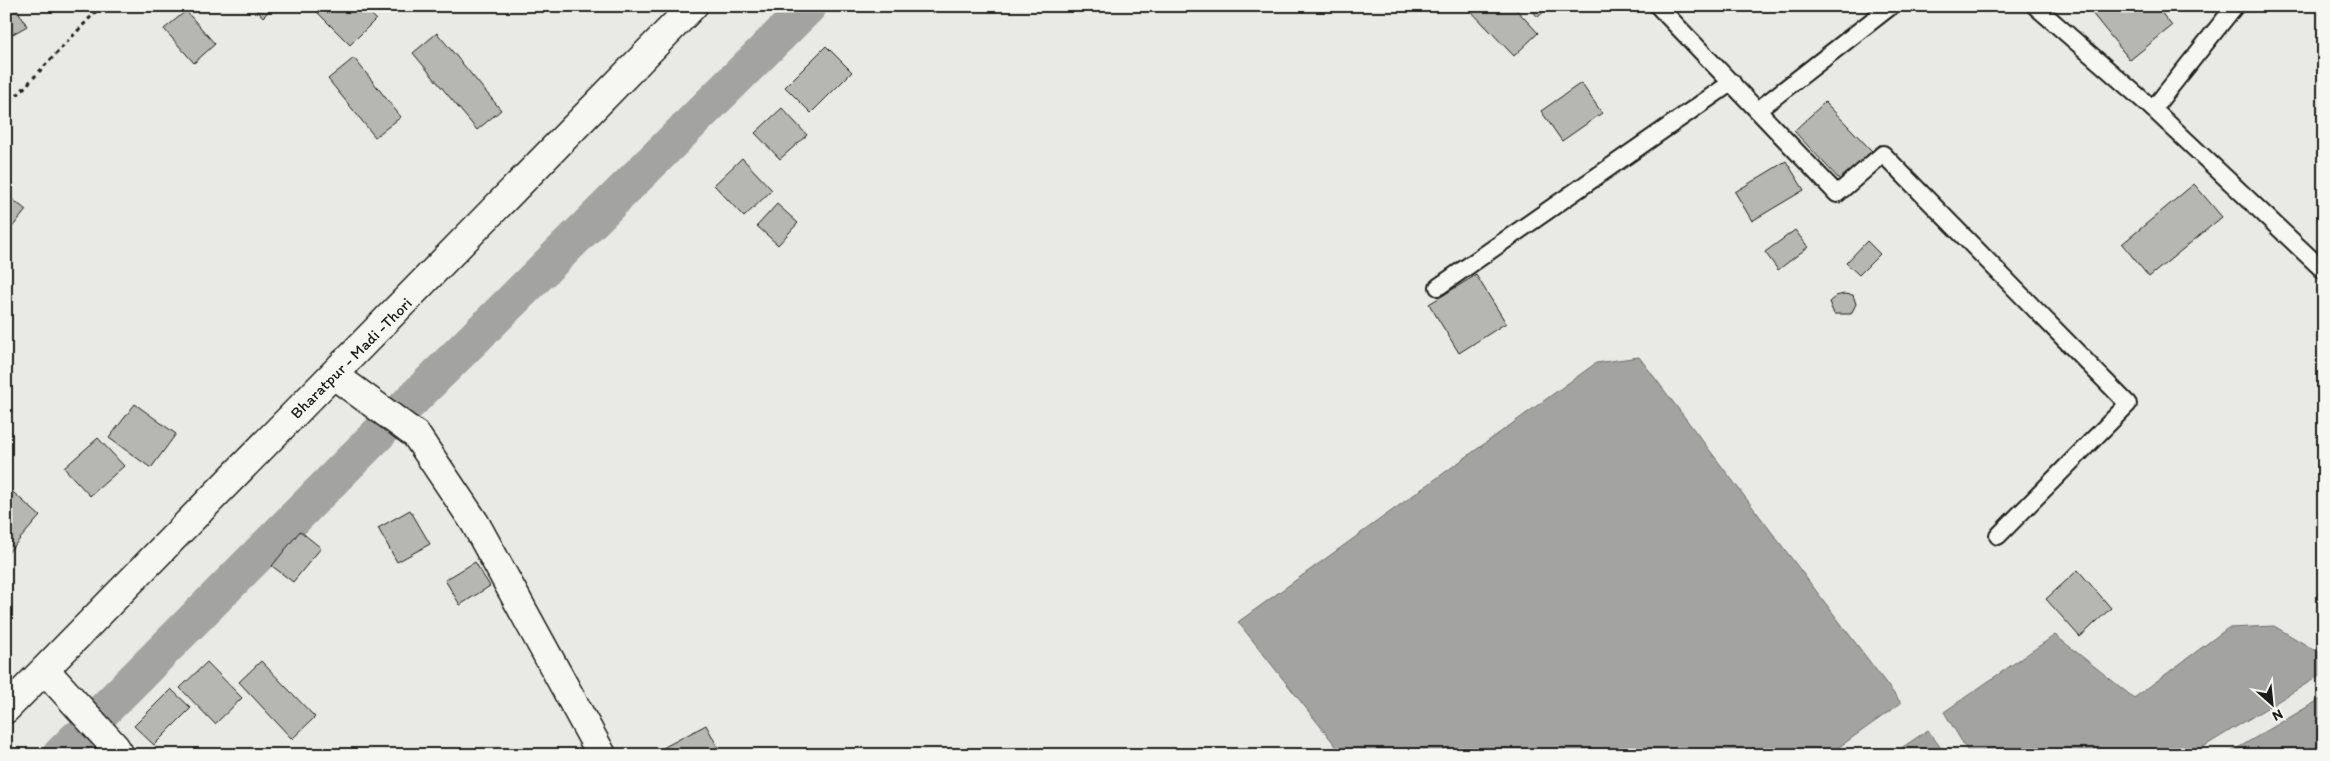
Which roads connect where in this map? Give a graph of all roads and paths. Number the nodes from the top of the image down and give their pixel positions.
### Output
1 (101, 6) edge
2 (694, 6) edge
3 (1658, 6) edge
4 (1891, 6) edge
5 (2035, 6) edge
6 (2235, 6) edge
7 (1732, 82) junction
8 (6, 107) edge
9 (2153, 109) junction
10 (1758, 110) junction
11 (2324, 271) edge
12 (1438, 287) dead end
13 (334, 375) junction
14 (1998, 536) dead end
15 (44, 670) junction
16 (6, 709) edge
17 (120, 755) edge
18 (602, 755) edge

1 - 8 path
2 - 13 main road, Bharatpur - Madi -Thori
3 - 7 lane
4 - 10 lane
5 - 9 lane
6 - 9 lane
7 - 10 lane
7 - 12 lane
9 - 11 lane
10 - 14 lane
13 - 15 main road, Bharatpur - Madi -Thori
13 - 18 main road
15 - 16 main road, Bharatpur - Madi -Thori
15 - 17 main road

